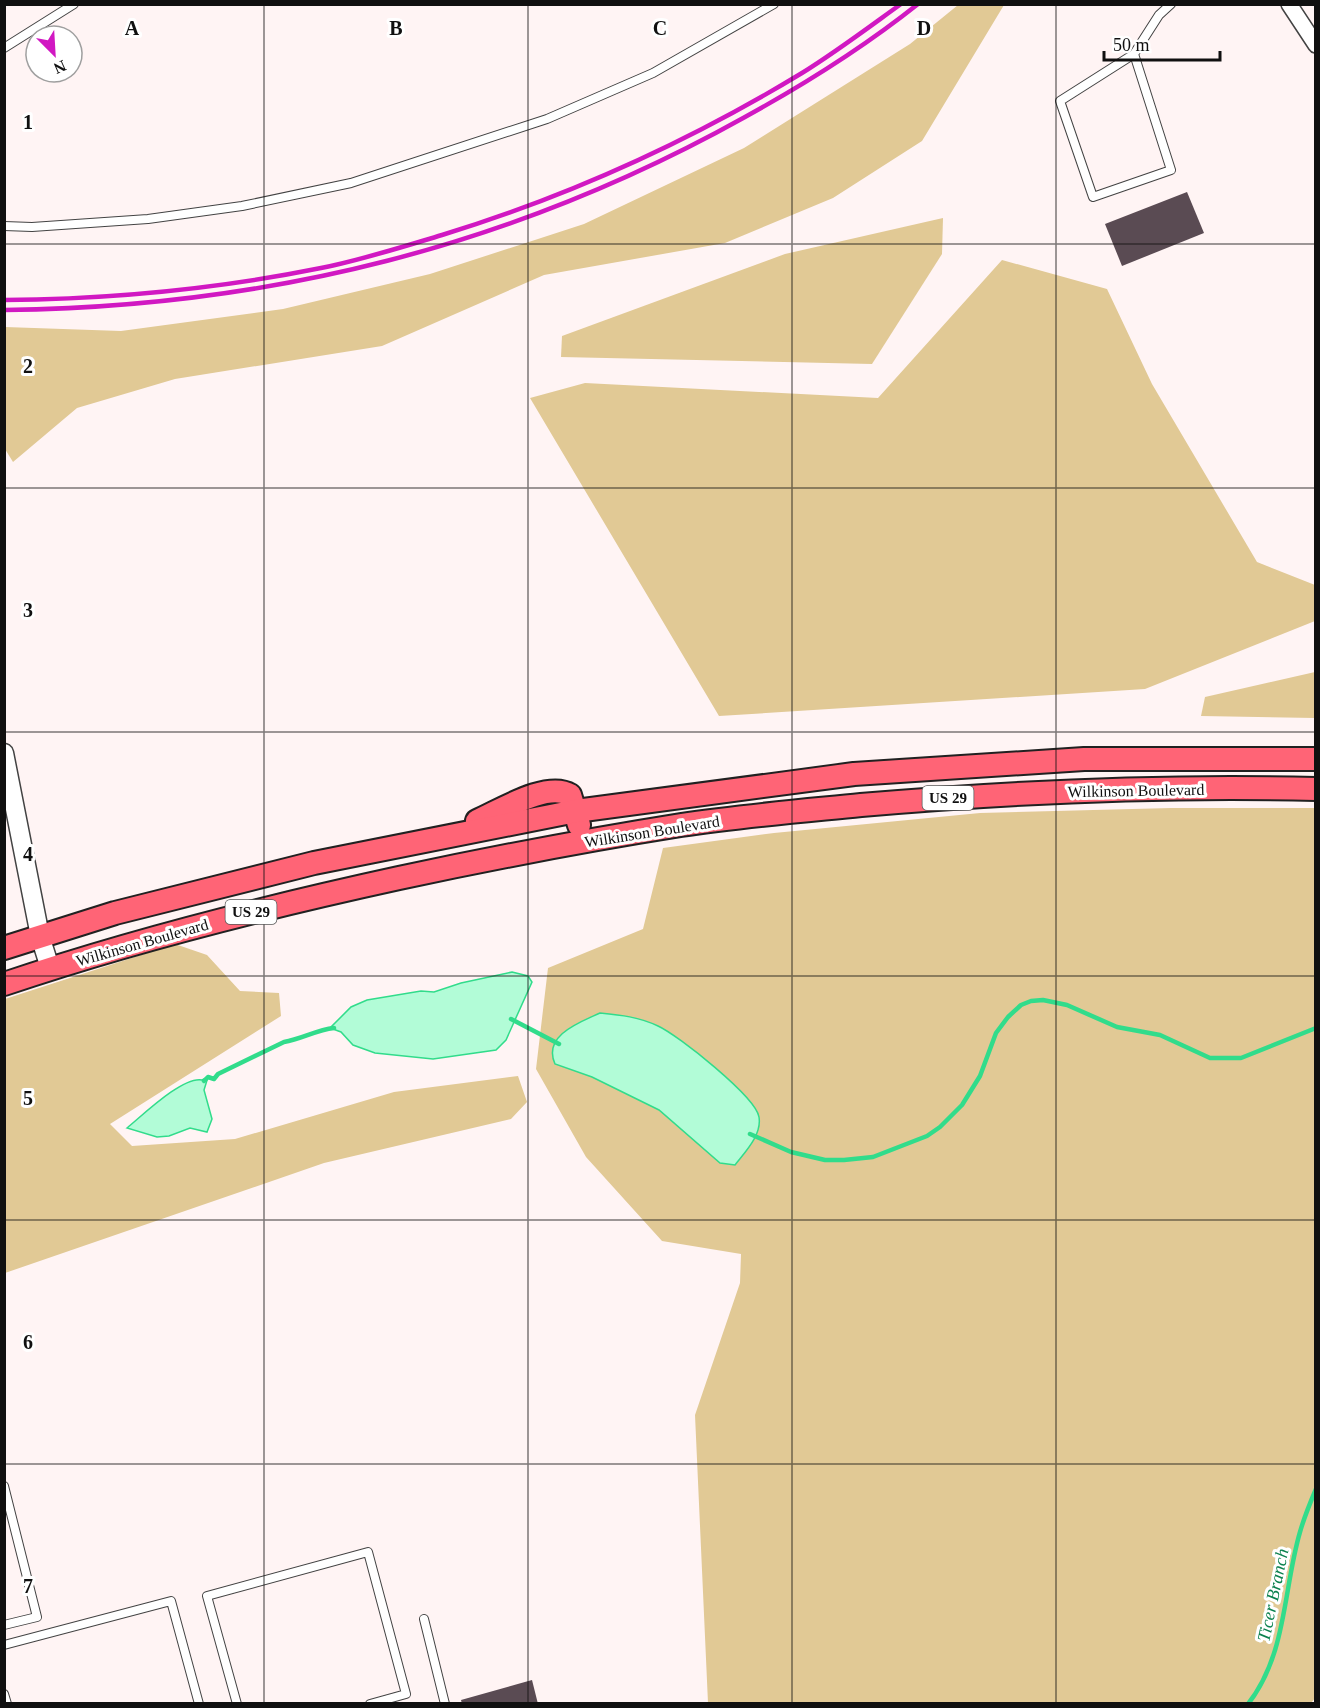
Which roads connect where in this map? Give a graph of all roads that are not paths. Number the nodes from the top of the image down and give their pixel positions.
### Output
1 (74, 4) edge
2 (774, 4) edge
3 (1171, 4) edge
4 (1289, 4) edge
5 (1316, 45) edge
6 (4, 48) edge
7 (1134, 54) junction
8 (4, 226) edge
9 (4, 753) edge
10 (1316, 759) edge
11 (1316, 789) edge
12 (576, 811) junction
13 (582, 841) junction
14 (40, 936) junction
15 (4, 948) edge
16 (50, 969) junction
17 (4, 984) edge
18 (4, 1486) edge
19 (424, 1619) dead end
20 (4, 1625) edge
21 (4, 1645) edge
22 (4, 1694) edge
23 (7, 1704) edge
24 (199, 1704) edge
25 (237, 1704) edge
26 (370, 1704) edge
27 (445, 1704) edge

1 - 6 lane
2 - 8 lane
3 - 7 lane
4 - 5 street
7 - 7 lane
9 - 14 street
10 - 12 main road, Wilkinson Boulevard / US 29
11 - 13 main road, Wilkinson Boulevard / US 29
12 - 13 main road
12 - 14 main road, Wilkinson Boulevard / US 29
13 - 16 main road, Wilkinson Boulevard / US 29
14 - 15 main road, Wilkinson Boulevard / US 29
14 - 16 street
16 - 17 main road, Wilkinson Boulevard / US 29
18 - 20 lane
19 - 27 lane
21 - 24 lane
22 - 23 lane
25 - 26 lane

